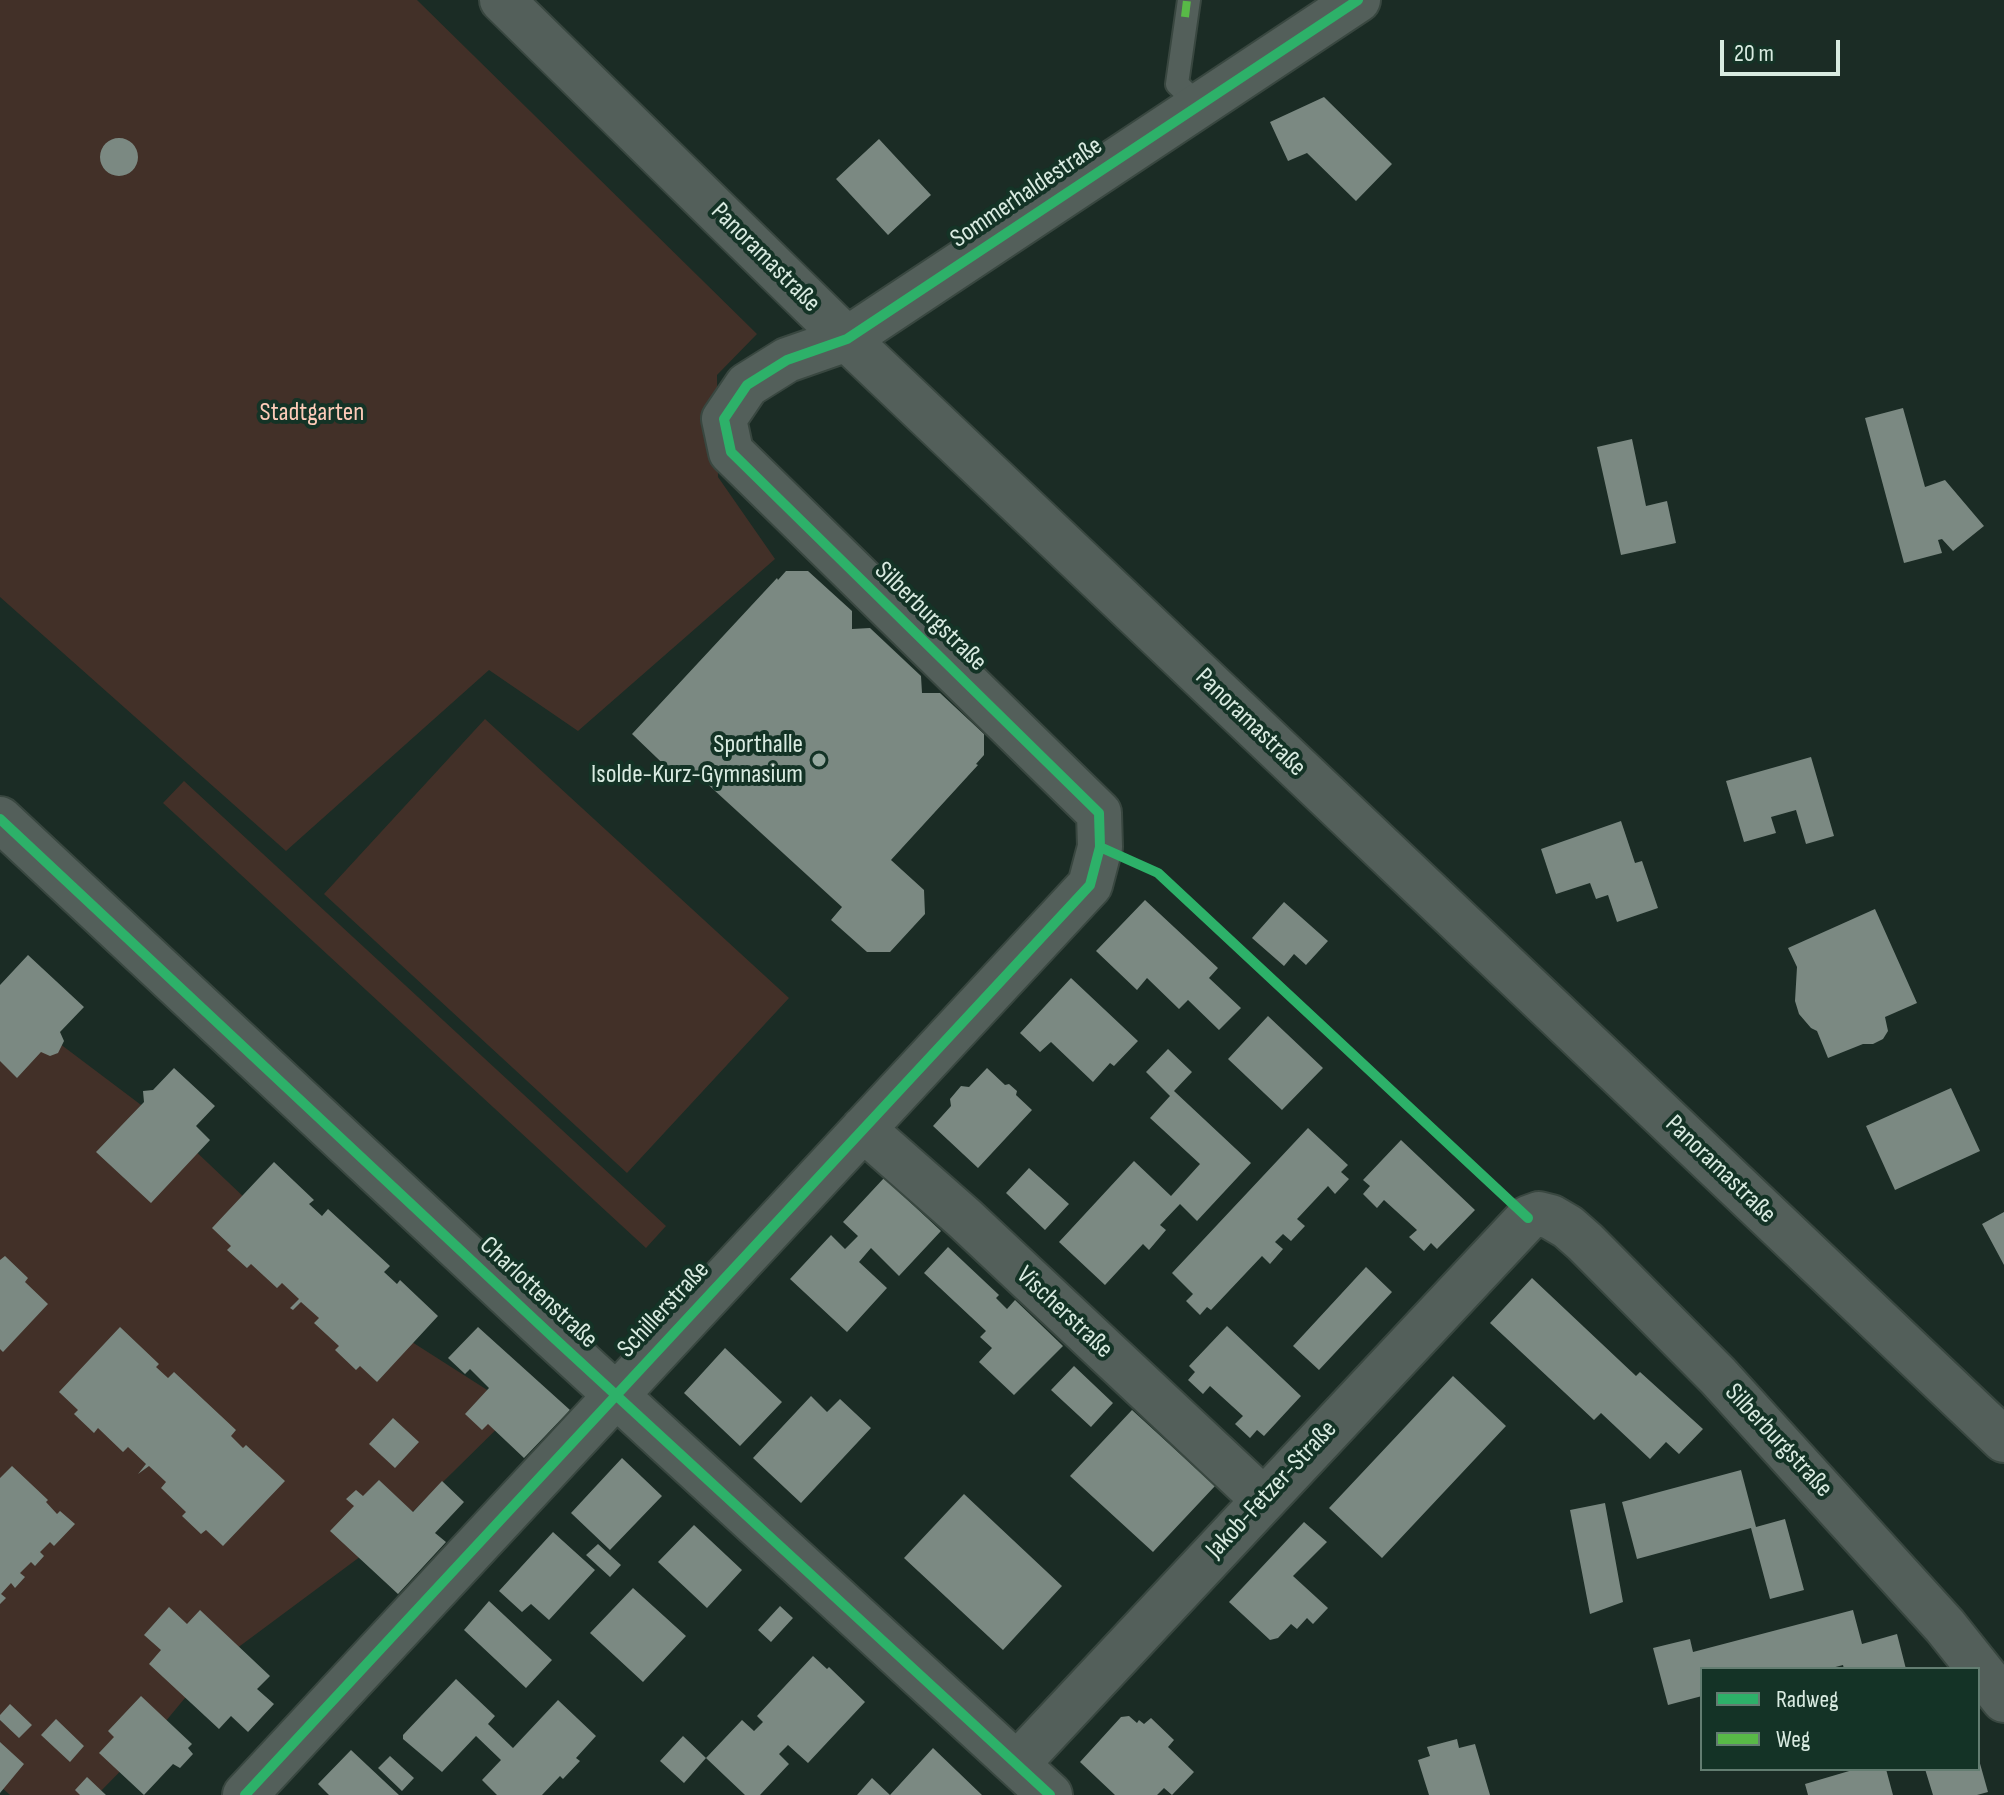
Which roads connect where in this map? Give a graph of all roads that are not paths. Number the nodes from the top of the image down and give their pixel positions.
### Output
1 (502, 0) edge
2 (1189, 0) edge
3 (1358, 0) edge
4 (1199, 105) junction
5 (847, 339) junction
6 (724, 419) joint
7 (7, 840) edge
8 (1100, 847) joint
9 (863, 1129) junction
10 (1528, 1218) joint
11 (617, 1395) junction
12 (2004, 1440) edge
13 (1264, 1500) junction
14 (1978, 1667) edge
15 (1980, 1670) edge
16 (2004, 1700) edge
17 (1017, 1764) junction
18 (245, 1795) edge
19 (1050, 1795) edge

1 - 5 street, Panoramastraße
2 - 4 lane
3 - 4 street, Sommerhaldestraße
4 - 5 street, Sommerhaldestraße
5 - 6 street, Sommerhaldestraße
5 - 12 street, Panoramastraße
6 - 8 street, Silberburgstraße
7 - 11 street, Charlottenstraße
8 - 9 street, Schillerstraße
9 - 11 street, Schillerstraße
9 - 13 street, Vischerstraße
10 - 13 street, Jakob-Fetzer-Straße
10 - 14 street, Silberburgstraße
11 - 17 street, Charlottenstraße
11 - 18 street, Schillerstraße
13 - 17 street, Jakob-Fetzer-Straße
15 - 16 street, Silberburgstraße
17 - 19 street, Charlottenstraße

